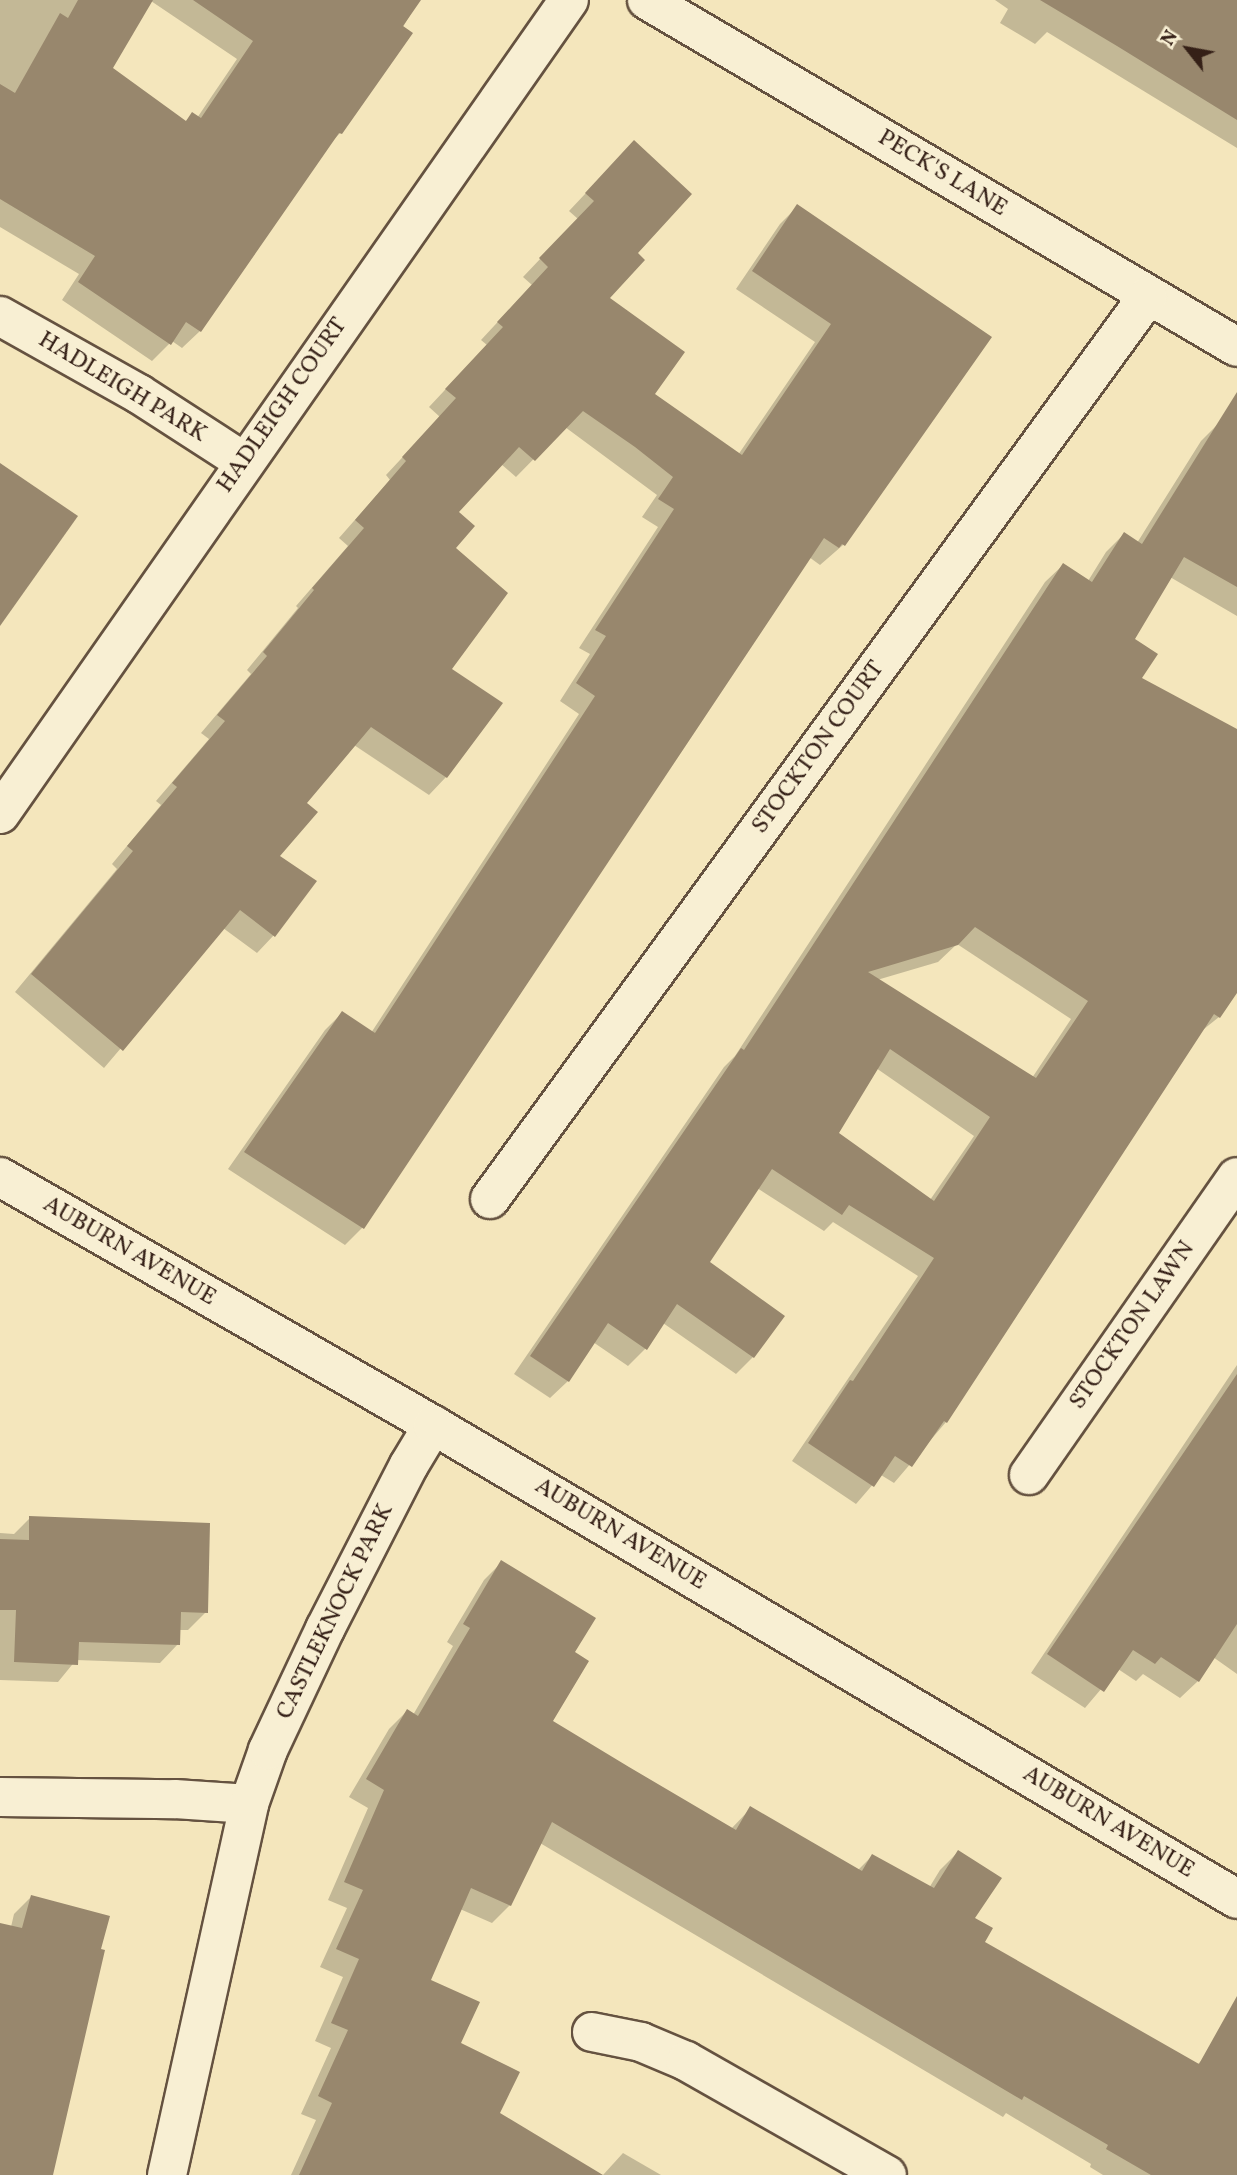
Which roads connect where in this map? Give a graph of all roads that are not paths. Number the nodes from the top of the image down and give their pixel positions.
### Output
1 (569, 0) edge
2 (648, 0) edge
3 (1147, 296) junction
4 (0, 316) edge
5 (1237, 347) edge
6 (244, 462) junction
7 (0, 814) edge
8 (0, 1177) edge
9 (1237, 1177) edge
10 (490, 1199) dead end
11 (433, 1425) junction
12 (1029, 1475) dead end
13 (0, 1797) edge
14 (249, 1804) junction
15 (1237, 1899) edge
16 (592, 2032) dead end
17 (167, 2175) edge
18 (887, 2175) edge

1 - 6 street, HADLEIGH COURT
2 - 3 street, PECK'S LANE
3 - 5 street, PECK'S LANE
3 - 10 street, STOCKTON COURT
4 - 6 street, HADLEIGH PARK
6 - 7 street, HADLEIGH COURT
8 - 11 street, AUBURN AVENUE
9 - 12 street, STOCKTON LAWN
11 - 14 street, CASTLEKNOCK PARK
11 - 15 street, AUBURN AVENUE
13 - 14 street
14 - 17 street, CASTLEKNOCK PARK
16 - 18 street

